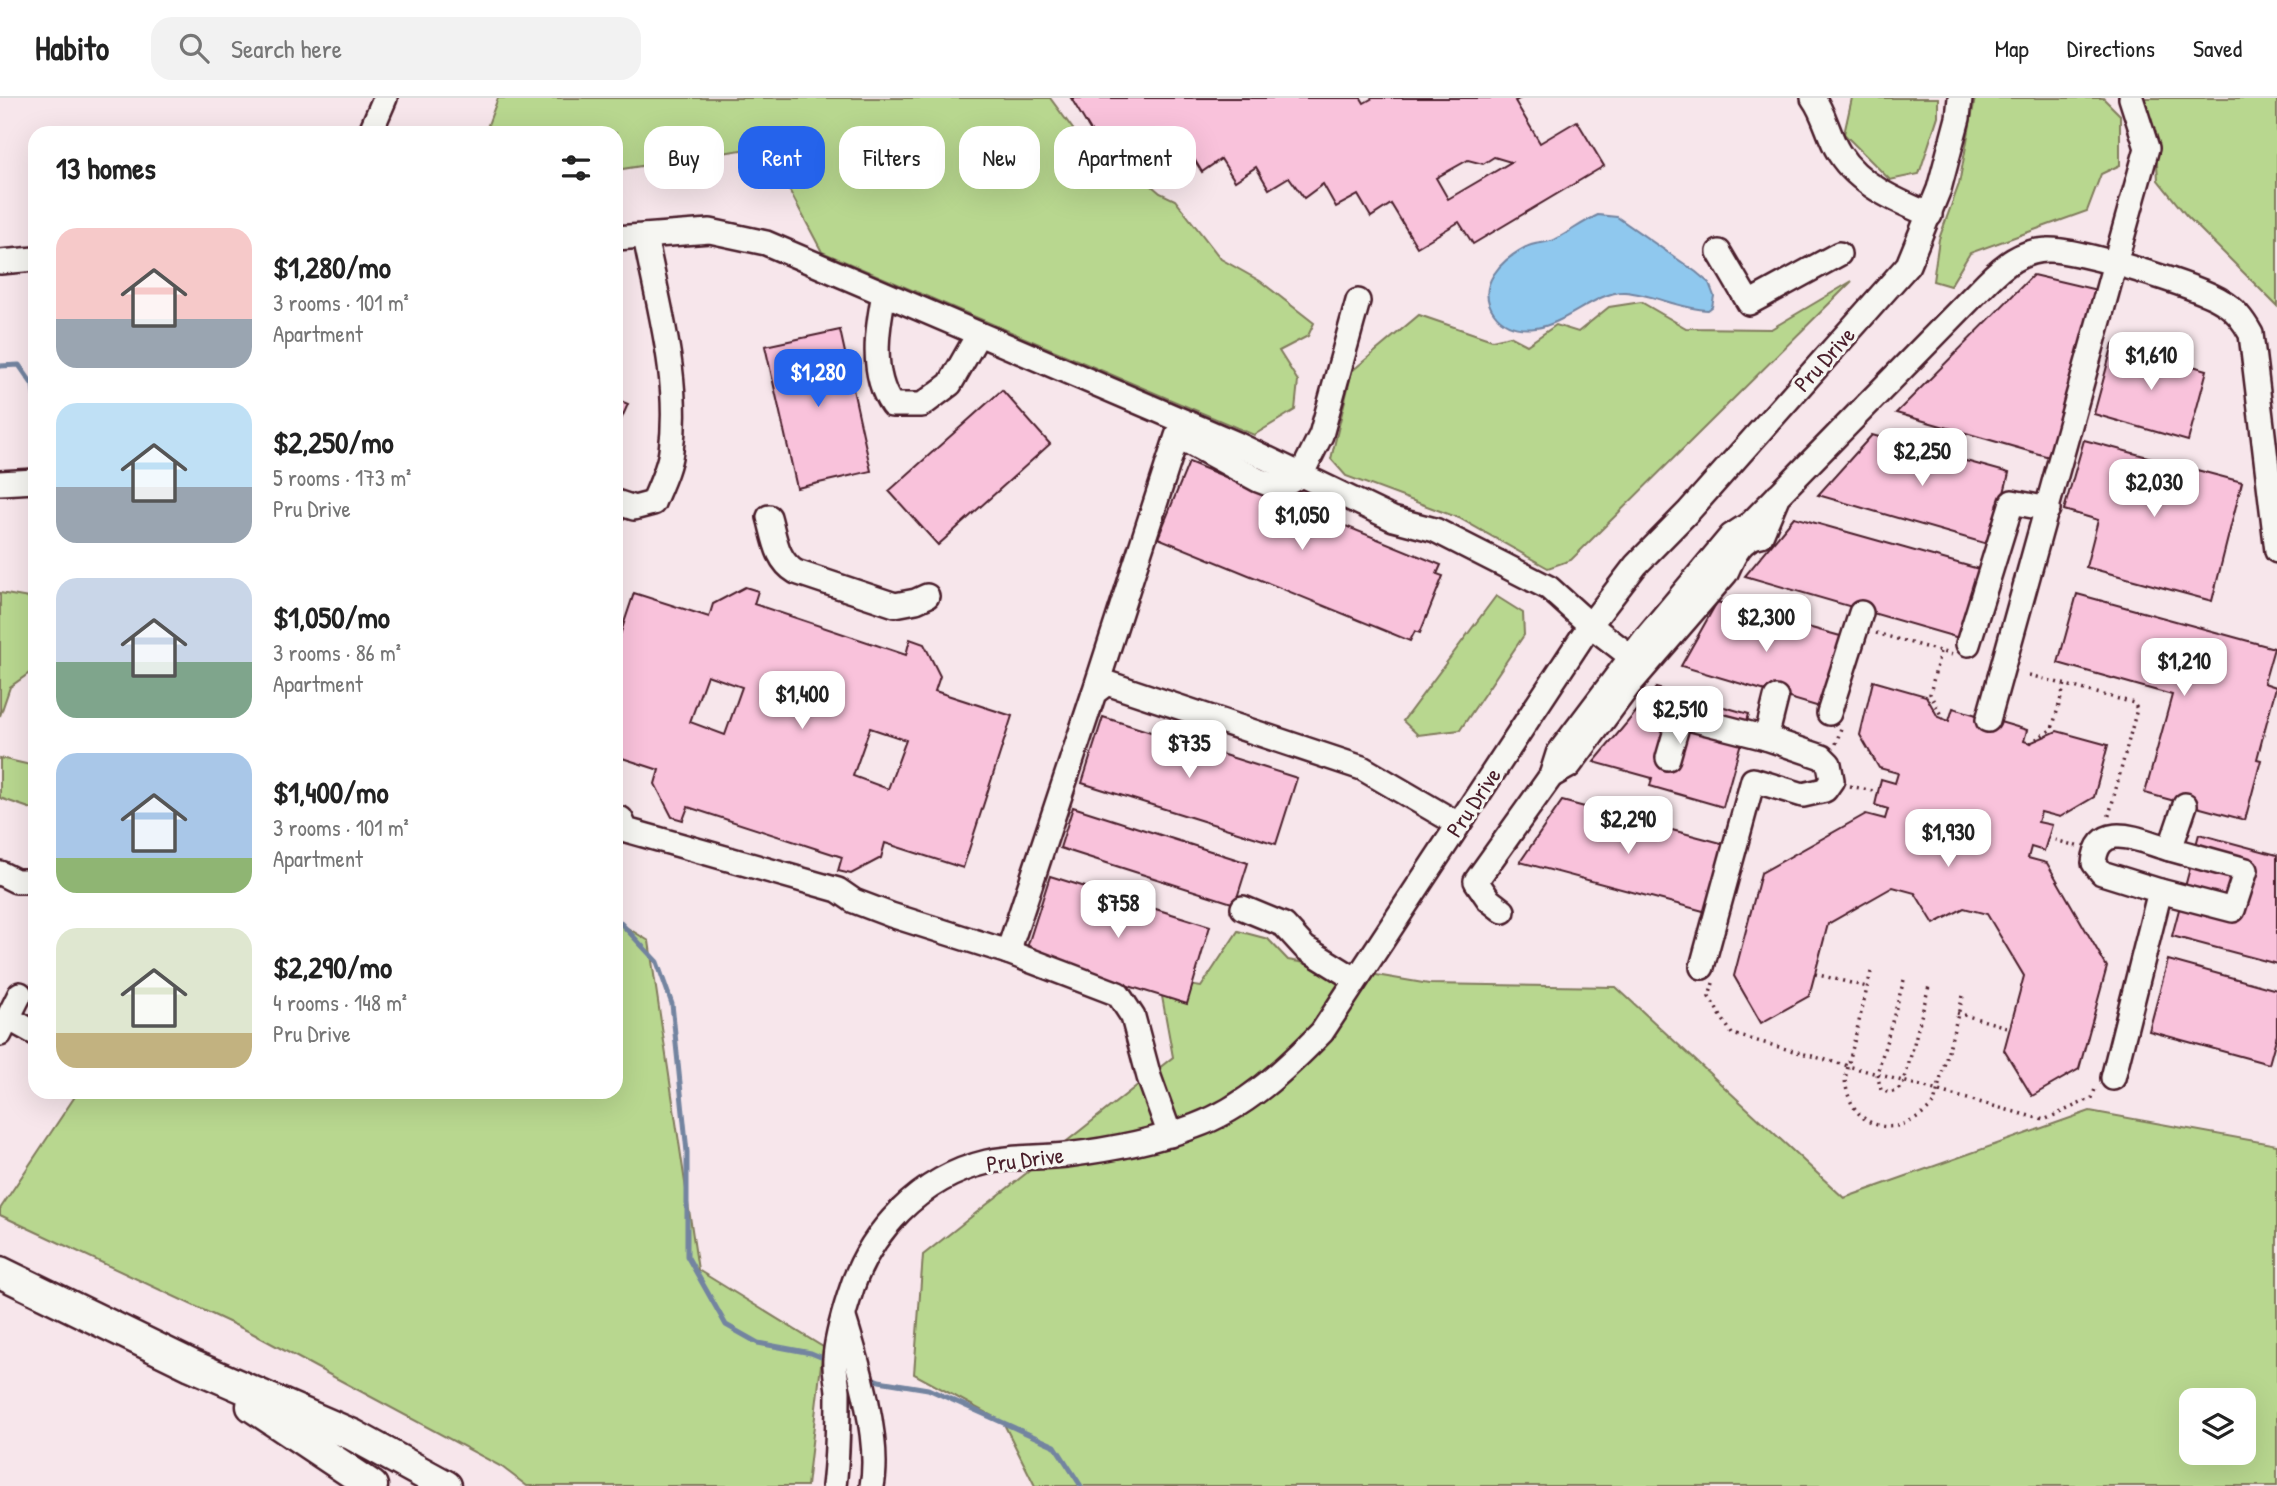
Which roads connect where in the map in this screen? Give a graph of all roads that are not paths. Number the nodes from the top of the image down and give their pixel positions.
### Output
1 (385, 98) edge
2 (1813, 98) edge
3 (1960, 98) edge
4 (2131, 98) edge
5 (373, 126) edge
6 (1930, 215) junction
7 (645, 236) junction
8 (623, 238) edge
9 (1719, 252) dead end
10 (1839, 254) dead end
11 (28, 260) edge
12 (0, 262) edge
13 (2115, 264) junction
14 (884, 294) junction
15 (1357, 301) dead end
16 (978, 335) junction
17 (1301, 475) junction
18 (28, 481) edge
19 (0, 483) edge
20 (623, 504) edge
21 (2048, 509) junction
22 (769, 517) dead end
23 (2277, 551) edge
24 (927, 596) dead end
25 (1861, 613) dead end
26 (1590, 625) junction
27 (1961, 650) road end
28 (1638, 662) junction
29 (1094, 692) junction
30 (1776, 698) dead end
31 (1835, 720) road end
32 (1988, 720) dead end
33 (1766, 738) junction
34 (1668, 758) dead end
35 (2185, 805) dead end
36 (623, 823) edge
37 (1458, 824) junction
38 (2170, 849) junction
39 (0, 873) edge
40 (28, 881) edge
41 (2160, 891) junction
42 (1243, 908) dead end
43 (1503, 911) dead end
44 (1008, 951) junction
45 (1709, 969) road end
46 (1355, 979) junction
47 (20, 994) dead end
48 (4, 1026) edge
49 (28, 1031) edge
50 (2104, 1082) road end
51 (1170, 1135) junction
52 (0, 1272) edge
53 (845, 1358) junction
54 (191, 1365) junction
55 (372, 1486) edge
56 (446, 1486) edge
57 (834, 1486) edge
58 (872, 1486) edge

1 - 5 street
2 - 6 street
3 - 6 street, Pru Drive
4 - 13 street
6 - 26 street, Pru Drive
7 - 8 street
7 - 14 street
7 - 20 street
9 - 10 street
11 - 12 street
13 - 21 street
13 - 23 street
13 - 28 street
14 - 16 street
14 - 16 street
15 - 17 street
16 - 17 street
17 - 26 street
17 - 29 street
18 - 19 street
21 - 27 street
21 - 32 street
22 - 24 street
25 - 31 street
26 - 28 street
26 - 37 street, Pru Drive
28 - 43 street
29 - 37 street
29 - 44 street
30 - 33 street
33 - 34 street
33 - 45 street
35 - 38 street
36 - 44 street
37 - 46 street, Pru Drive
38 - 41 street
38 - 41 street
39 - 40 street
41 - 50 street
42 - 46 street
44 - 51 street
46 - 51 street, Pru Drive
47 - 48 street
48 - 49 street
51 - 53 street, Pru Drive
52 - 54 main road
53 - 57 street, Pru Drive
53 - 58 street, Pru Drive
54 - 55 main road
54 - 56 main road

